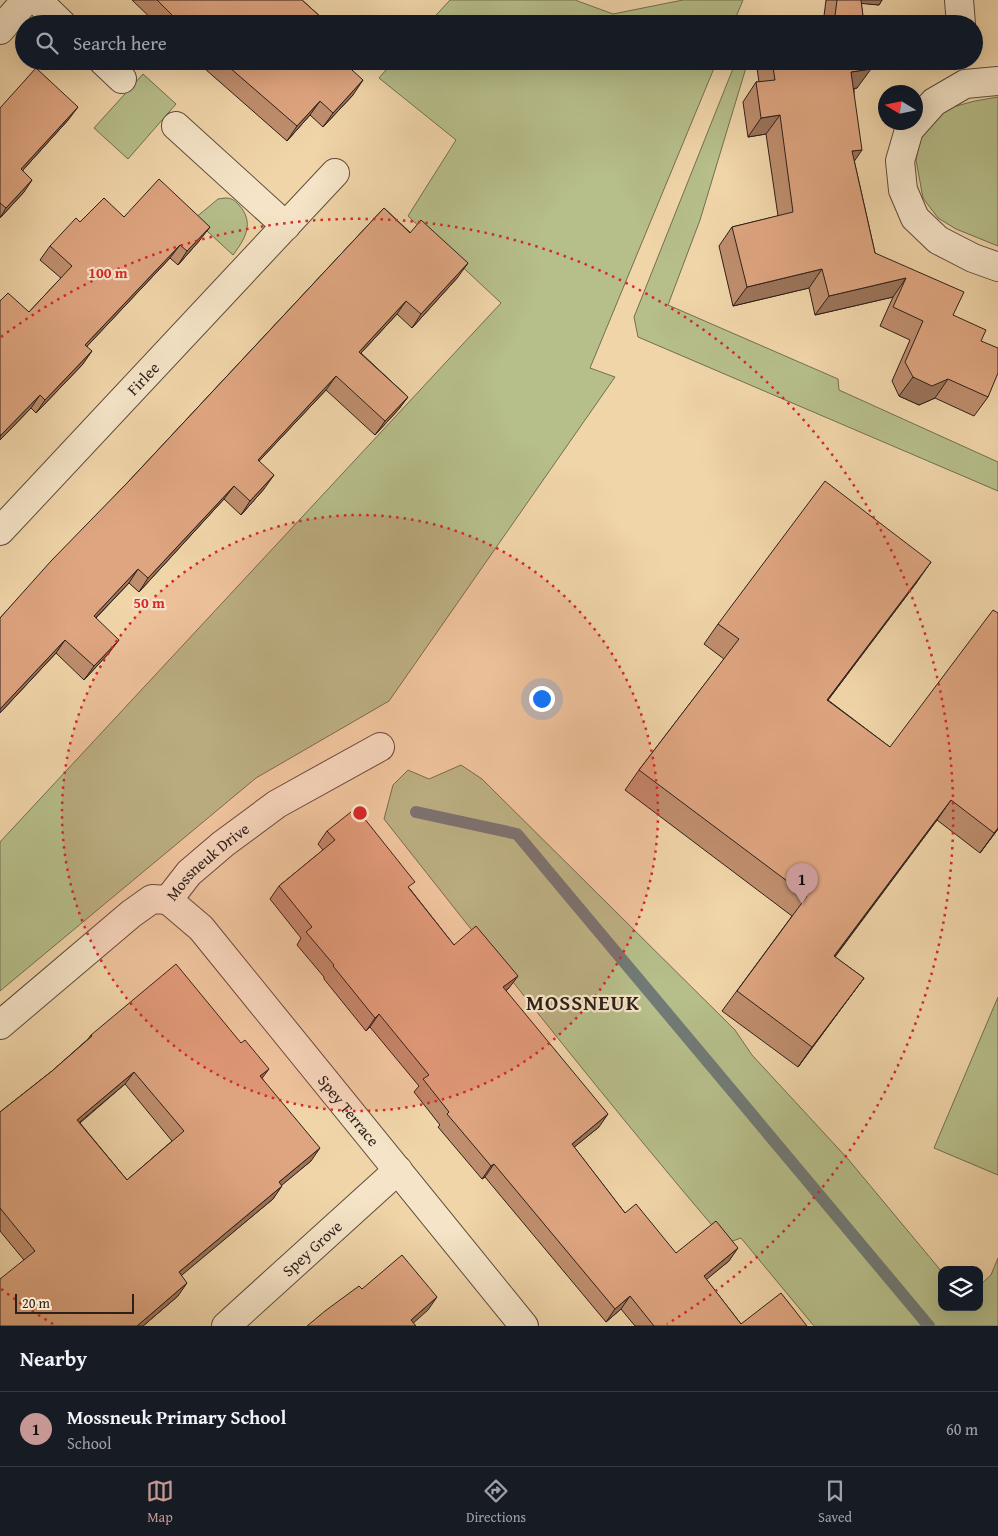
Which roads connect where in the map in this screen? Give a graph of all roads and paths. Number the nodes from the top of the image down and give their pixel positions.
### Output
1 (26, 0) edge
2 (37, 0) edge
3 (959, 0) edge
4 (53, 15) edge
5 (960, 15) edge
6 (0, 30) edge
7 (965, 72) edge
8 (998, 81) edge
9 (176, 126) dead end
10 (335, 173) dead end
11 (286, 226) junction
12 (998, 267) edge
13 (0, 531) edge
14 (380, 747) dead end
15 (168, 900) junction
16 (0, 1025) edge
17 (398, 1170) junction
18 (226, 1326) edge
19 (524, 1326) edge

1 - 6 street
2 - 4 street
3 - 5 street
7 - 8 street
7 - 12 street
9 - 11 street
10 - 11 street, Firlee
11 - 13 street, Firlee
14 - 15 street, Mossneuk Drive
15 - 16 street, Mossneuk Drive
15 - 17 street, Spey Terrace
17 - 18 street, Spey Grove
17 - 19 street, Spey Terrace

